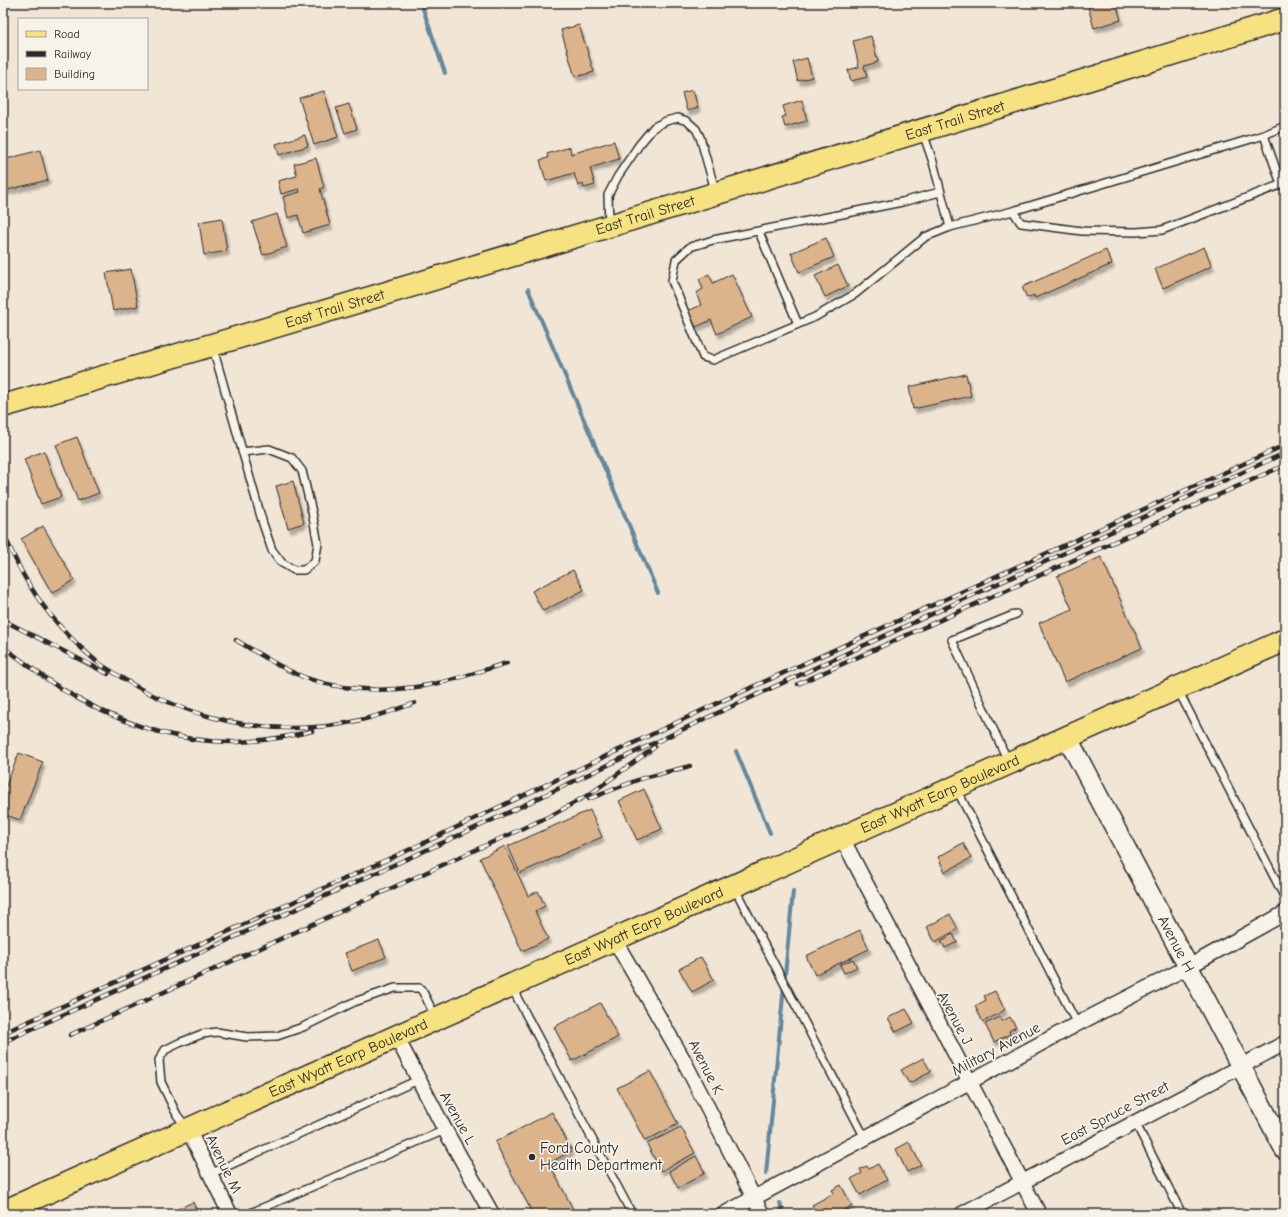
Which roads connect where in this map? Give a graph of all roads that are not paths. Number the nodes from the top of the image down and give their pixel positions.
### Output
1 (1285, 19) edge
2 (1285, 126) edge
3 (922, 130) junction
4 (1264, 135) junction
5 (1283, 183) edge
6 (716, 192) junction
7 (940, 192) junction
8 (1013, 211) junction
9 (609, 226) junction
10 (950, 227) junction
11 (759, 232) junction
12 (798, 324) junction
13 (212, 346) junction
14 (3, 406) edge
15 (242, 452) junction
16 (1016, 614) dead end
17 (1285, 640) edge
18 (1177, 688) junction
19 (1067, 737) junction
20 (1009, 764) junction
21 (955, 787) junction
22 (842, 838) junction
23 (733, 886) junction
24 (1285, 898) edge
25 (1285, 912) edge
26 (614, 939) junction
27 (1188, 967) junction
28 (511, 985) junction
29 (436, 1018) junction
30 (1078, 1024) junction
31 (396, 1036) junction
32 (1285, 1043) edge
33 (1241, 1066) junction
34 (418, 1080) junction
35 (970, 1082) junction
36 (1135, 1122) junction
37 (188, 1129) junction
38 (445, 1130) junction
39 (865, 1138) junction
40 (1285, 1150) edge
41 (210, 1174) junction
42 (1022, 1182) junction
43 (753, 1198) junction
44 (3, 1212) edge
45 (230, 1214) edge
46 (248, 1214) edge
47 (492, 1214) edge
48 (632, 1214) edge
49 (724, 1214) edge
50 (762, 1214) edge
51 (962, 1214) edge
52 (1039, 1214) edge
53 (1182, 1214) edge

1 - 3 main road, East Trail Street
2 - 4 lane
3 - 6 main road, East Trail Street
3 - 7 lane
4 - 5 lane
4 - 8 lane
5 - 8 lane
6 - 9 main road, East Trail Street
6 - 9 lane
7 - 10 lane
7 - 11 lane
8 - 10 lane
9 - 13 main road, East Trail Street
10 - 12 lane
11 - 12 lane
11 - 12 lane
13 - 14 main road, East Trail Street
13 - 15 lane
15 - 15 lane
16 - 20 lane
17 - 18 main road, East Wyatt Earp Boulevard
18 - 19 main road, East Wyatt Earp Boulevard
18 - 24 lane
19 - 20 main road, East Wyatt Earp Boulevard
19 - 27 street, Avenue H
20 - 21 main road, East Wyatt Earp Boulevard
21 - 22 main road, East Wyatt Earp Boulevard
21 - 30 lane
22 - 23 main road, East Wyatt Earp Boulevard
22 - 35 street, Avenue J
23 - 26 main road, East Wyatt Earp Boulevard
23 - 39 lane
25 - 27 street, Military Avenue
26 - 28 main road, East Wyatt Earp Boulevard
26 - 43 street, Avenue K
27 - 30 street, Military Avenue
27 - 33 street, Avenue H
28 - 29 main road, East Wyatt Earp Boulevard
28 - 48 lane
29 - 31 main road, East Wyatt Earp Boulevard
29 - 37 lane
30 - 35 street, Military Avenue
31 - 34 street, Avenue L
31 - 37 main road, East Wyatt Earp Boulevard
32 - 33 street, East Spruce Street
33 - 36 street, East Spruce Street
33 - 40 street, Avenue H
34 - 38 street, Avenue L
34 - 41 lane
35 - 39 street, Military Avenue
35 - 42 street, Avenue J
36 - 42 street, East Spruce Street
36 - 53 lane
37 - 41 street, Avenue M
37 - 44 main road, East Wyatt Earp Boulevard
38 - 46 lane
38 - 47 street, Avenue L
39 - 43 street, Military Avenue
41 - 45 street, Avenue M
42 - 51 street, East Spruce Street
42 - 52 street, Avenue J
43 - 49 street, Military Avenue
43 - 50 street, Avenue K

